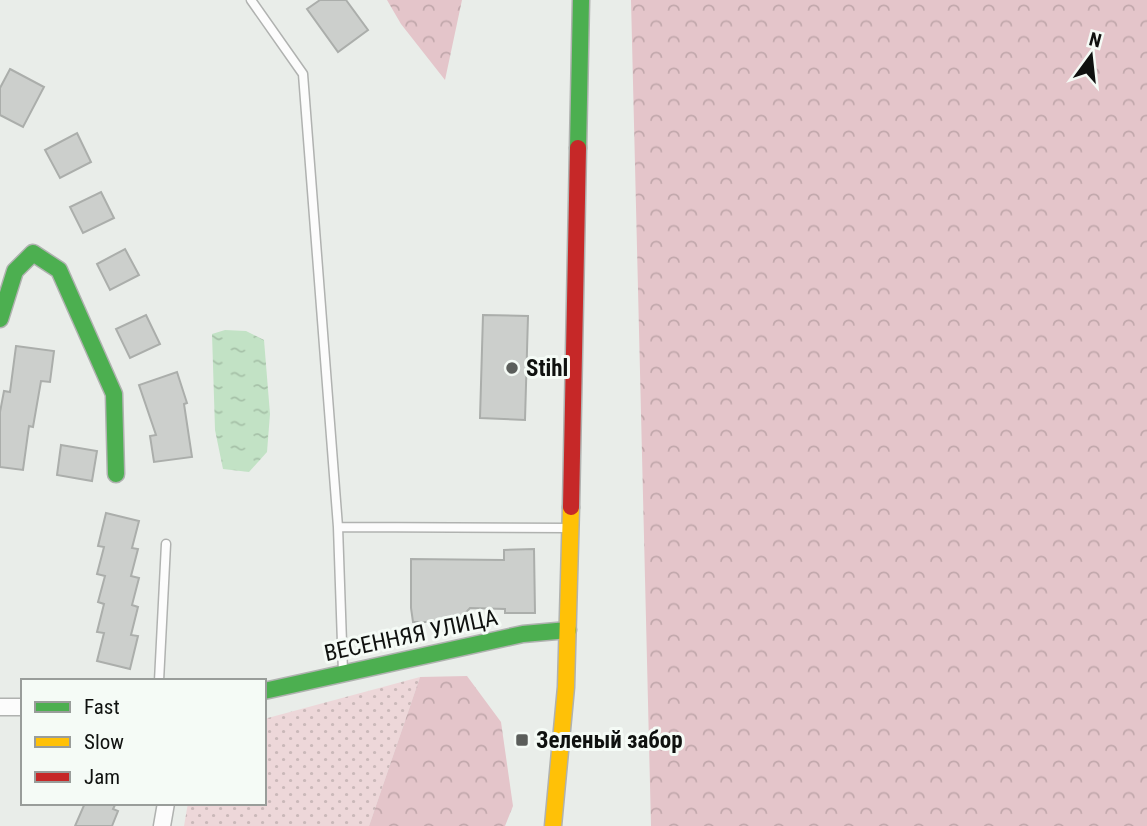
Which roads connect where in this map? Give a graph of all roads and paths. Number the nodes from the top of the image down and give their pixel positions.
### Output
1 (251, 0) edge
2 (581, 0) edge
3 (0, 319) edge
4 (116, 474) dead end
5 (338, 527) junction
6 (570, 528) junction
7 (166, 544) dead end
8 (568, 630) junction
9 (343, 674) junction
10 (159, 679) edge
11 (266, 691) edge
12 (0, 707) edge
13 (21, 707) edge
14 (166, 805) edge
15 (162, 826) edge
16 (553, 826) edge

1 - 5 lane
2 - 6 street
3 - 4 street
5 - 6 lane
5 - 9 lane
6 - 8 street
7 - 10 lane
8 - 9 street, ВЕСЕННЯЯ УЛИЦА
8 - 16 street
9 - 11 street, ВЕСЕННЯЯ УЛИЦА
12 - 13 street
14 - 15 street

